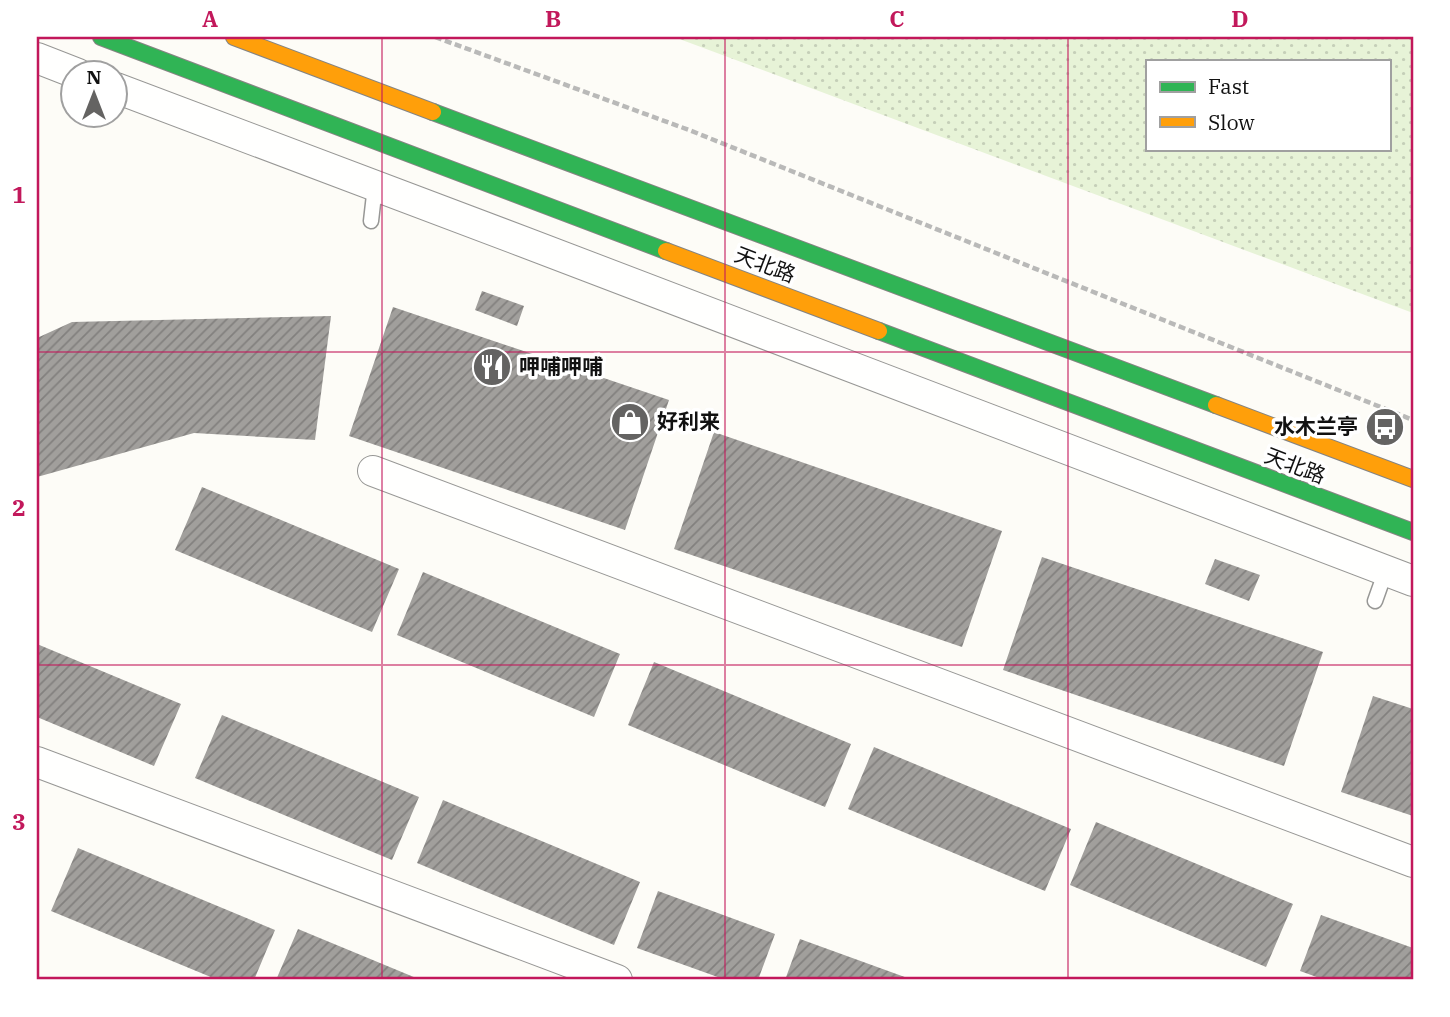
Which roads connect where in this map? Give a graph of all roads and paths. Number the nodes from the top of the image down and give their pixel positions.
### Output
1 (102, 37) edge
2 (233, 37) edge
3 (435, 37) edge
4 (37, 58) edge
5 (60, 67) edge
6 (130, 93) edge
7 (374, 186) junction
8 (371, 221) dead end
9 (1413, 420) edge
10 (373, 471) dead end
11 (1413, 479) edge
12 (1413, 532) edge
13 (1400, 575) edge
14 (1376, 601) dead end
15 (37, 762) edge
16 (1413, 862) edge
17 (617, 980) edge

1 - 12 main road, 天北路
2 - 11 main road, 天北路
3 - 9 path
4 - 5 street
6 - 7 street
7 - 8 lane
7 - 13 street
10 - 16 street
13 - 14 lane
15 - 17 street

